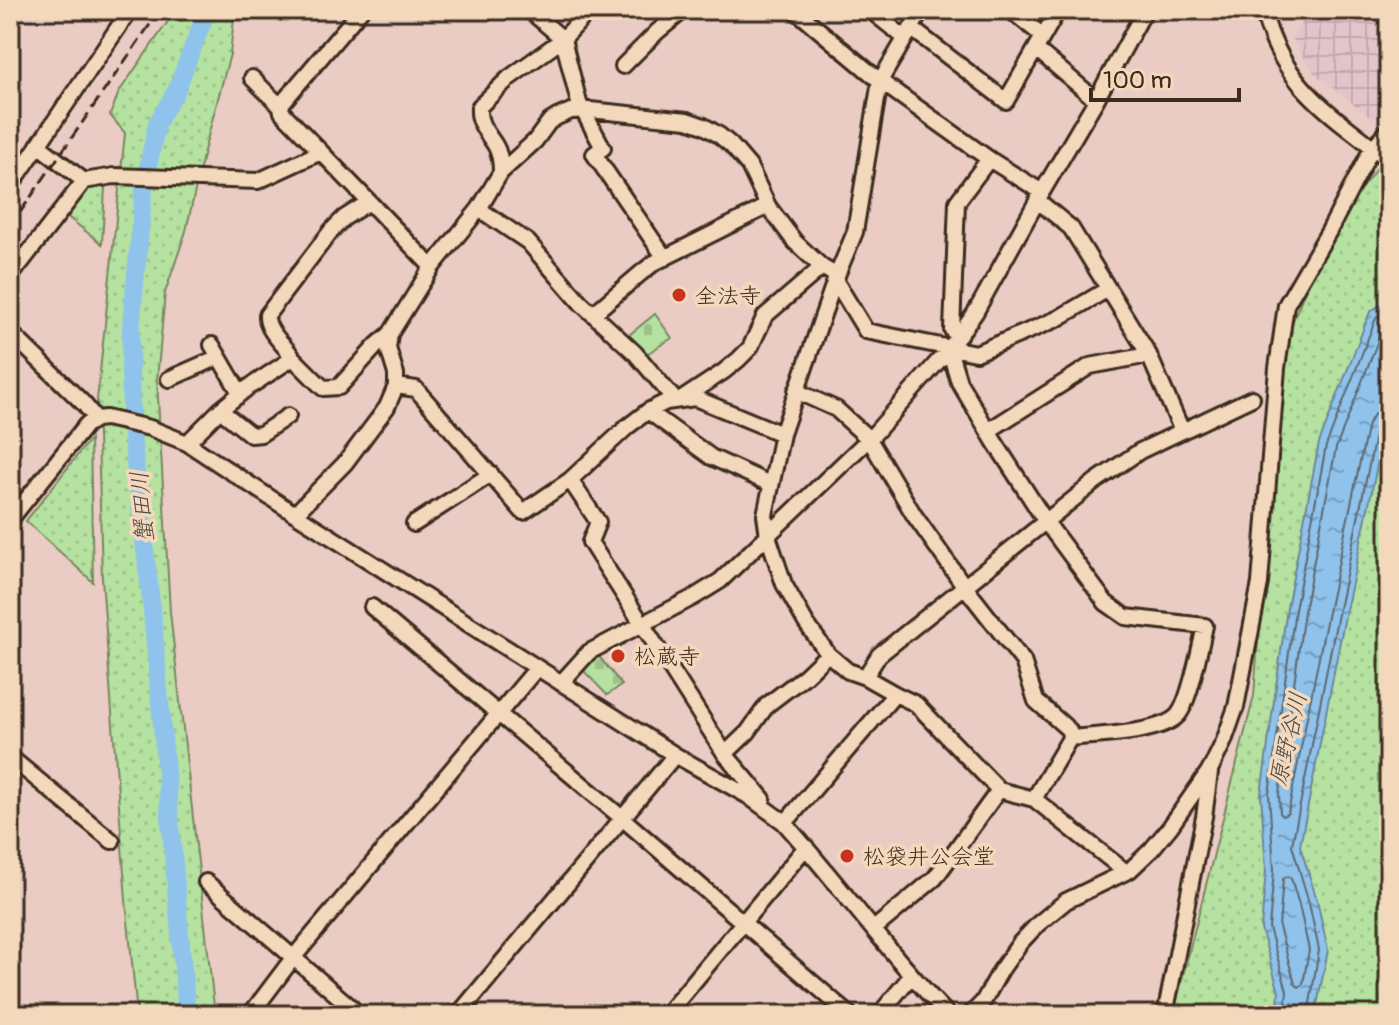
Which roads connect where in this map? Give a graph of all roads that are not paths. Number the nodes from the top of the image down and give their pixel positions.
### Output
1 (15, 10) edge
2 (130, 10) edge
3 (361, 10) edge
4 (529, 10) edge
5 (590, 10) edge
6 (684, 10) edge
7 (870, 10) edge
8 (922, 10) edge
9 (1010, 10) edge
10 (1058, 10) edge
11 (1145, 10) edge
12 (1263, 10) edge
13 (803, 13) edge
14 (10, 16) edge
15 (908, 33) junction
16 (563, 39) junction
17 (1040, 43) junction
18 (623, 66) dead end
19 (252, 78) dead end
20 (880, 81) junction
21 (1096, 100) junction
22 (281, 107) junction
23 (584, 111) junction
24 (1389, 130) edge
25 (38, 145) junction
26 (321, 152) junction
27 (1381, 154) edge
28 (989, 159) junction
29 (501, 172) junction
30 (84, 181) junction
31 (10, 187) edge
32 (1039, 196) junction
33 (369, 202) junction
34 (768, 206) junction
35 (479, 209) junction
36 (665, 258) junction
37 (432, 267) junction
38 (822, 267) junction
39 (10, 277) edge
40 (836, 278) junction
41 (1108, 289) junction
42 (593, 314) junction
43 (10, 332) edge
44 (390, 334) junction
45 (958, 336) junction
46 (949, 349) junction
47 (1149, 355) junction
48 (293, 358) junction
49 (169, 379) dead end
50 (396, 386) junction
51 (796, 391) junction
52 (240, 393) junction
53 (1252, 398) dead end
54 (678, 400) junction
55 (220, 410) junction
56 (648, 411) junction
57 (288, 416) dead end
58 (101, 418) junction
59 (988, 431) junction
60 (1182, 431) junction
61 (782, 434) junction
62 (869, 439) junction
63 (187, 443) junction
64 (491, 474) junction
65 (570, 480) junction
66 (770, 484) junction
67 (295, 514) junction
68 (10, 520) edge
69 (1046, 522) junction
70 (414, 524) dead end
71 (768, 536) junction
72 (965, 587) junction
73 (372, 607) dead end
74 (642, 625) junction
75 (828, 654) junction
76 (537, 668) junction
77 (865, 677) junction
78 (561, 683) junction
79 (895, 694) junction
80 (498, 715) junction
81 (1070, 738) junction
82 (725, 754) junction
83 (675, 755) junction
84 (10, 757) edge
85 (1211, 768) junction
86 (999, 790) junction
87 (1034, 799) junction
88 (622, 818) junction
89 (785, 823) junction
90 (112, 841) dead end
91 (806, 847) junction
92 (1126, 872) junction
93 (206, 882) dead end
94 (743, 922) junction
95 (875, 928) junction
96 (293, 958) junction
97 (911, 976) junction
98 (250, 1015) edge
99 (360, 1015) edge
100 (458, 1015) edge
101 (666, 1015) edge
102 (850, 1015) edge
103 (879, 1015) edge
104 (948, 1015) edge
105 (970, 1015) edge
106 (1165, 1015) edge

1 - 14 street
2 - 25 street
3 - 22 street
4 - 16 street
5 - 16 street
6 - 18 street
7 - 15 street
8 - 15 street
9 - 17 street
10 - 17 street
11 - 21 street
12 - 27 street
13 - 20 street
15 - 17 street
15 - 20 street
16 - 23 street
16 - 29 street
17 - 21 street
19 - 22 street
20 - 28 street
20 - 40 street
21 - 32 street
22 - 26 street
23 - 29 street
23 - 34 street
23 - 36 street
24 - 27 street
25 - 30 street
25 - 31 street
26 - 30 street
26 - 33 street
27 - 85 street
28 - 32 street
28 - 45 street
29 - 35 street
30 - 39 street
32 - 41 street
32 - 45 street
33 - 37 street
33 - 48 street
34 - 36 street
34 - 38 street
35 - 37 street
35 - 42 street
36 - 42 street
37 - 44 street
38 - 40 street
38 - 54 street
40 - 46 street
40 - 51 street
41 - 46 street
41 - 47 street
42 - 54 street
43 - 58 street
44 - 48 street
44 - 50 street
45 - 46 street
46 - 59 street
46 - 62 street
47 - 59 street
47 - 60 street
48 - 52 street
49 - 52 street
50 - 64 street
50 - 67 street
51 - 61 street
51 - 62 street
52 - 55 street
53 - 60 street
54 - 56 street
54 - 61 street
55 - 57 street
55 - 63 street
56 - 65 street
56 - 66 street
58 - 63 street
58 - 68 street
59 - 69 street
60 - 69 street
61 - 66 street
62 - 71 street
62 - 72 street
63 - 67 street
64 - 65 street
64 - 70 street
65 - 74 street
66 - 71 street
67 - 76 street
69 - 72 street
69 - 81 street
71 - 74 street
71 - 75 street
72 - 77 street
72 - 81 street
73 - 80 street
74 - 78 street
74 - 82 street
75 - 77 street
75 - 82 street
76 - 78 street
76 - 80 street
77 - 79 street
78 - 83 street
79 - 86 street
79 - 89 street
80 - 88 street
80 - 96 street
81 - 87 street
82 - 89 street
83 - 88 street
83 - 89 street
84 - 90 street
85 - 92 street
85 - 106 street
86 - 87 street
86 - 95 street
87 - 92 street
88 - 94 street
88 - 100 street
89 - 91 street
91 - 94 street
91 - 95 street
92 - 105 street
93 - 96 street
94 - 101 street
94 - 102 street
95 - 97 street
96 - 98 street
96 - 99 street
97 - 103 street
97 - 104 street

